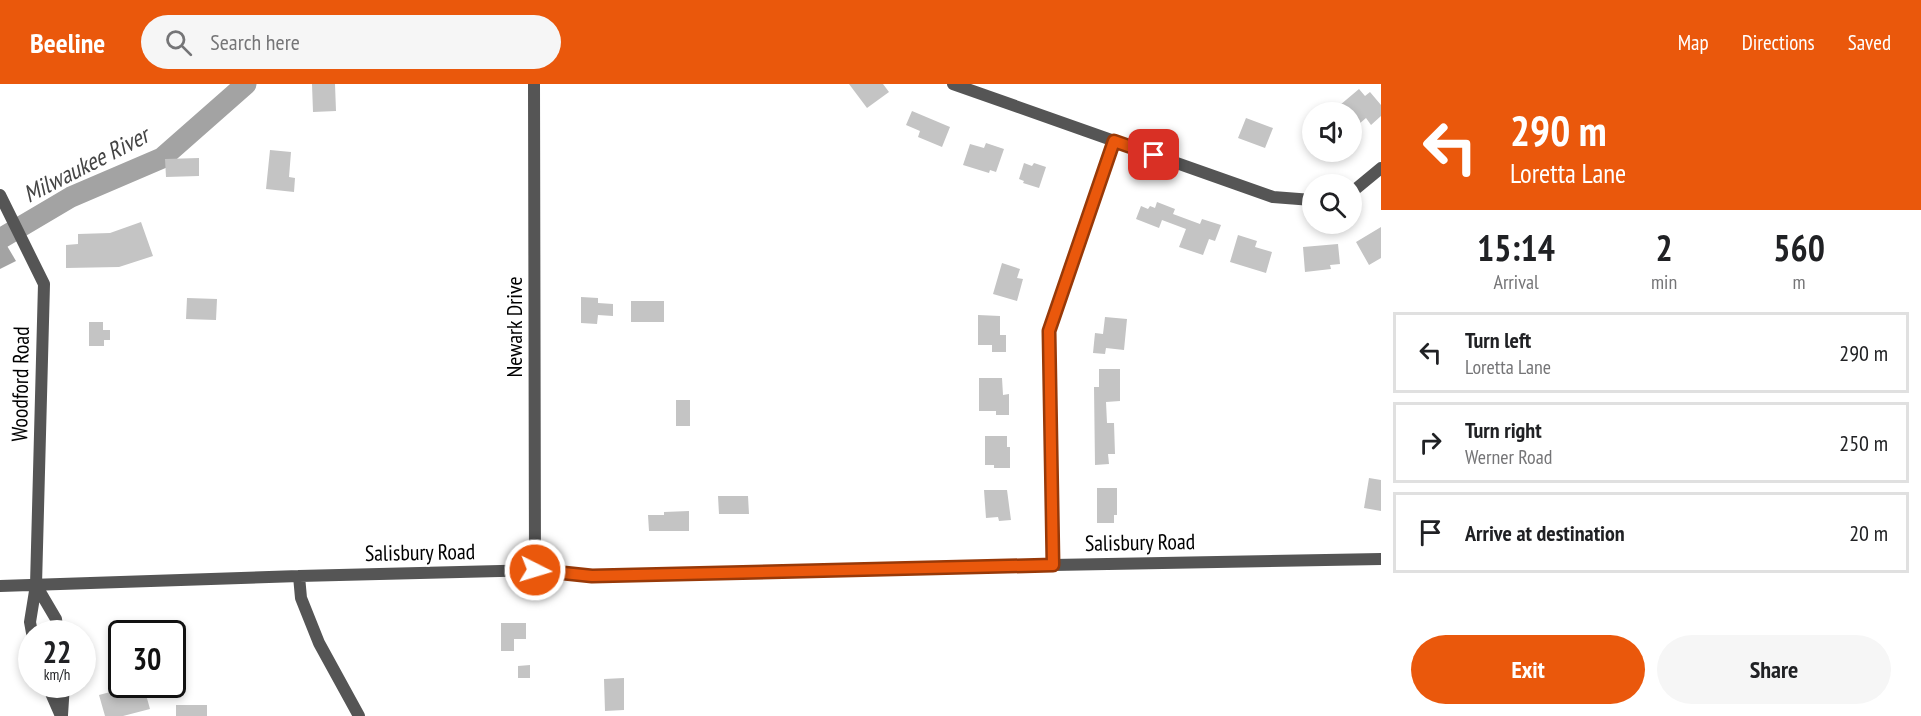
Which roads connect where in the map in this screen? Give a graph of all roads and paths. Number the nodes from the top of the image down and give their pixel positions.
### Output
1 (534, 84) edge
2 (953, 84) edge
3 (1114, 141) junction
4 (1381, 168) edge
5 (1362, 184) edge
6 (0, 195) edge
7 (1302, 199) edge
8 (1381, 559) edge
9 (1053, 565) junction
10 (535, 570) junction
11 (299, 576) junction
12 (36, 585) junction
13 (0, 586) edge
14 (30, 620) edge
15 (56, 620) edge
16 (54, 698) edge
17 (63, 698) edge
18 (62, 716) edge
19 (359, 716) edge

1 - 10 street, Newark Drive
2 - 3 street
3 - 7 street
3 - 9 street
4 - 5 street
6 - 12 street, Woodford Road
8 - 9 street, Salisbury Road
9 - 10 street, Salisbury Road
10 - 11 street, Salisbury Road
11 - 12 street, Salisbury Road
11 - 19 street
12 - 13 street, Salisbury Road
12 - 14 street, Woodford Road
12 - 15 street
16 - 18 street
17 - 18 street

